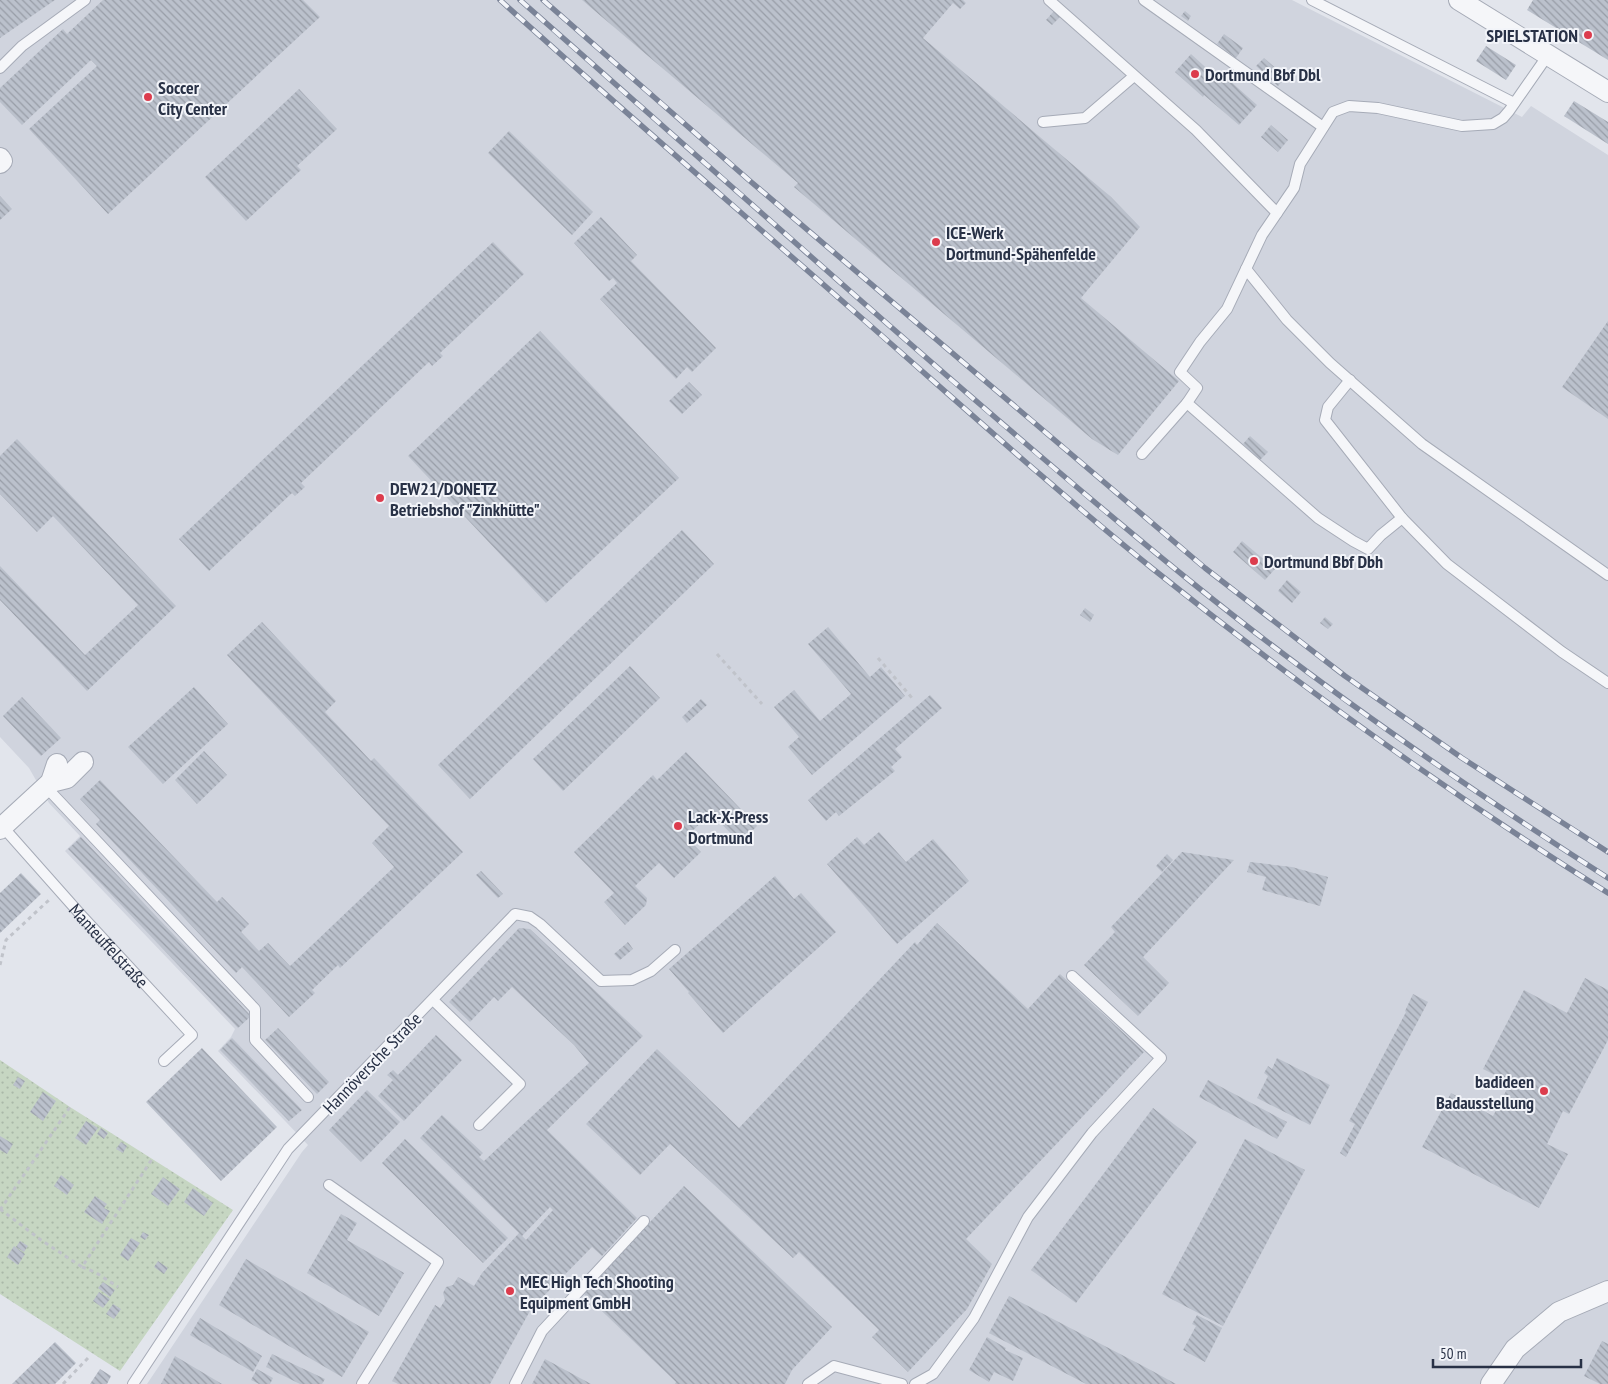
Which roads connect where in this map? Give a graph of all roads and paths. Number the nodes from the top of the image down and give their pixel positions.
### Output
1 (84, 0) edge
2 (1049, 0) edge
3 (1144, 0) edge
4 (1312, 0) edge
5 (1460, 0) edge
6 (1548, 55) junction
7 (0, 68) edge
8 (1134, 76) junction
9 (1608, 92) edge
10 (1514, 103) junction
11 (1043, 122) dead end
12 (1323, 127) junction
13 (0, 158) edge
14 (0, 163) edge
15 (1277, 213) junction
16 (1246, 269) junction
17 (1350, 380) junction
18 (1187, 403) junction
19 (1142, 454) dead end
20 (1402, 518) junction
21 (1608, 575) edge
22 (718, 654) dead end
23 (878, 658) dead end
24 (1608, 683) edge
25 (912, 698) dead end
26 (762, 704) dead end
27 (83, 762) dead end
28 (52, 777) junction
29 (1, 828) edge
30 (48, 900) dead end
31 (675, 950) dead end
32 (0, 965) edge
33 (1072, 976) dead end
34 (433, 1000) junction
35 (164, 1061) dead end
36 (308, 1096) dead end
37 (70, 1107) dead end
38 (479, 1125) dead end
39 (152, 1159) dead end
40 (329, 1185) dead end
41 (0, 1209) edge
42 (644, 1221) dead end
43 (82, 1267) junction
44 (118, 1288) dead end
45 (1608, 1291) edge
46 (88, 1358) dead end
47 (63, 1384) edge
48 (133, 1384) edge
49 (362, 1384) edge
50 (515, 1384) edge
51 (808, 1384) edge
52 (902, 1384) edge
53 (915, 1384) edge
54 (1491, 1384) edge

1 - 7 lane
2 - 8 lane
3 - 12 lane
4 - 10 lane
5 - 6 street
6 - 9 street
6 - 10 lane
8 - 11 lane
8 - 15 lane
10 - 12 lane
12 - 15 lane
13 - 14 street
15 - 16 lane
16 - 17 lane
16 - 18 lane
17 - 20 lane
17 - 21 lane
18 - 19 lane
18 - 20 lane
20 - 24 lane
22 - 26 path
23 - 25 path
27 - 28 street, Manteuffelstraße
28 - 29 street, Manteuffelstraße
28 - 36 lane
29 - 35 lane, Manteuffelstraße
30 - 32 path
31 - 34 lane, Hannöversche Straße
33 - 53 lane
34 - 38 lane
34 - 48 lane, Hannöversche Straße
37 - 41 path
39 - 43 path
40 - 49 lane
41 - 43 path
42 - 50 lane
43 - 44 path
45 - 54 street
46 - 47 path
51 - 52 lane

